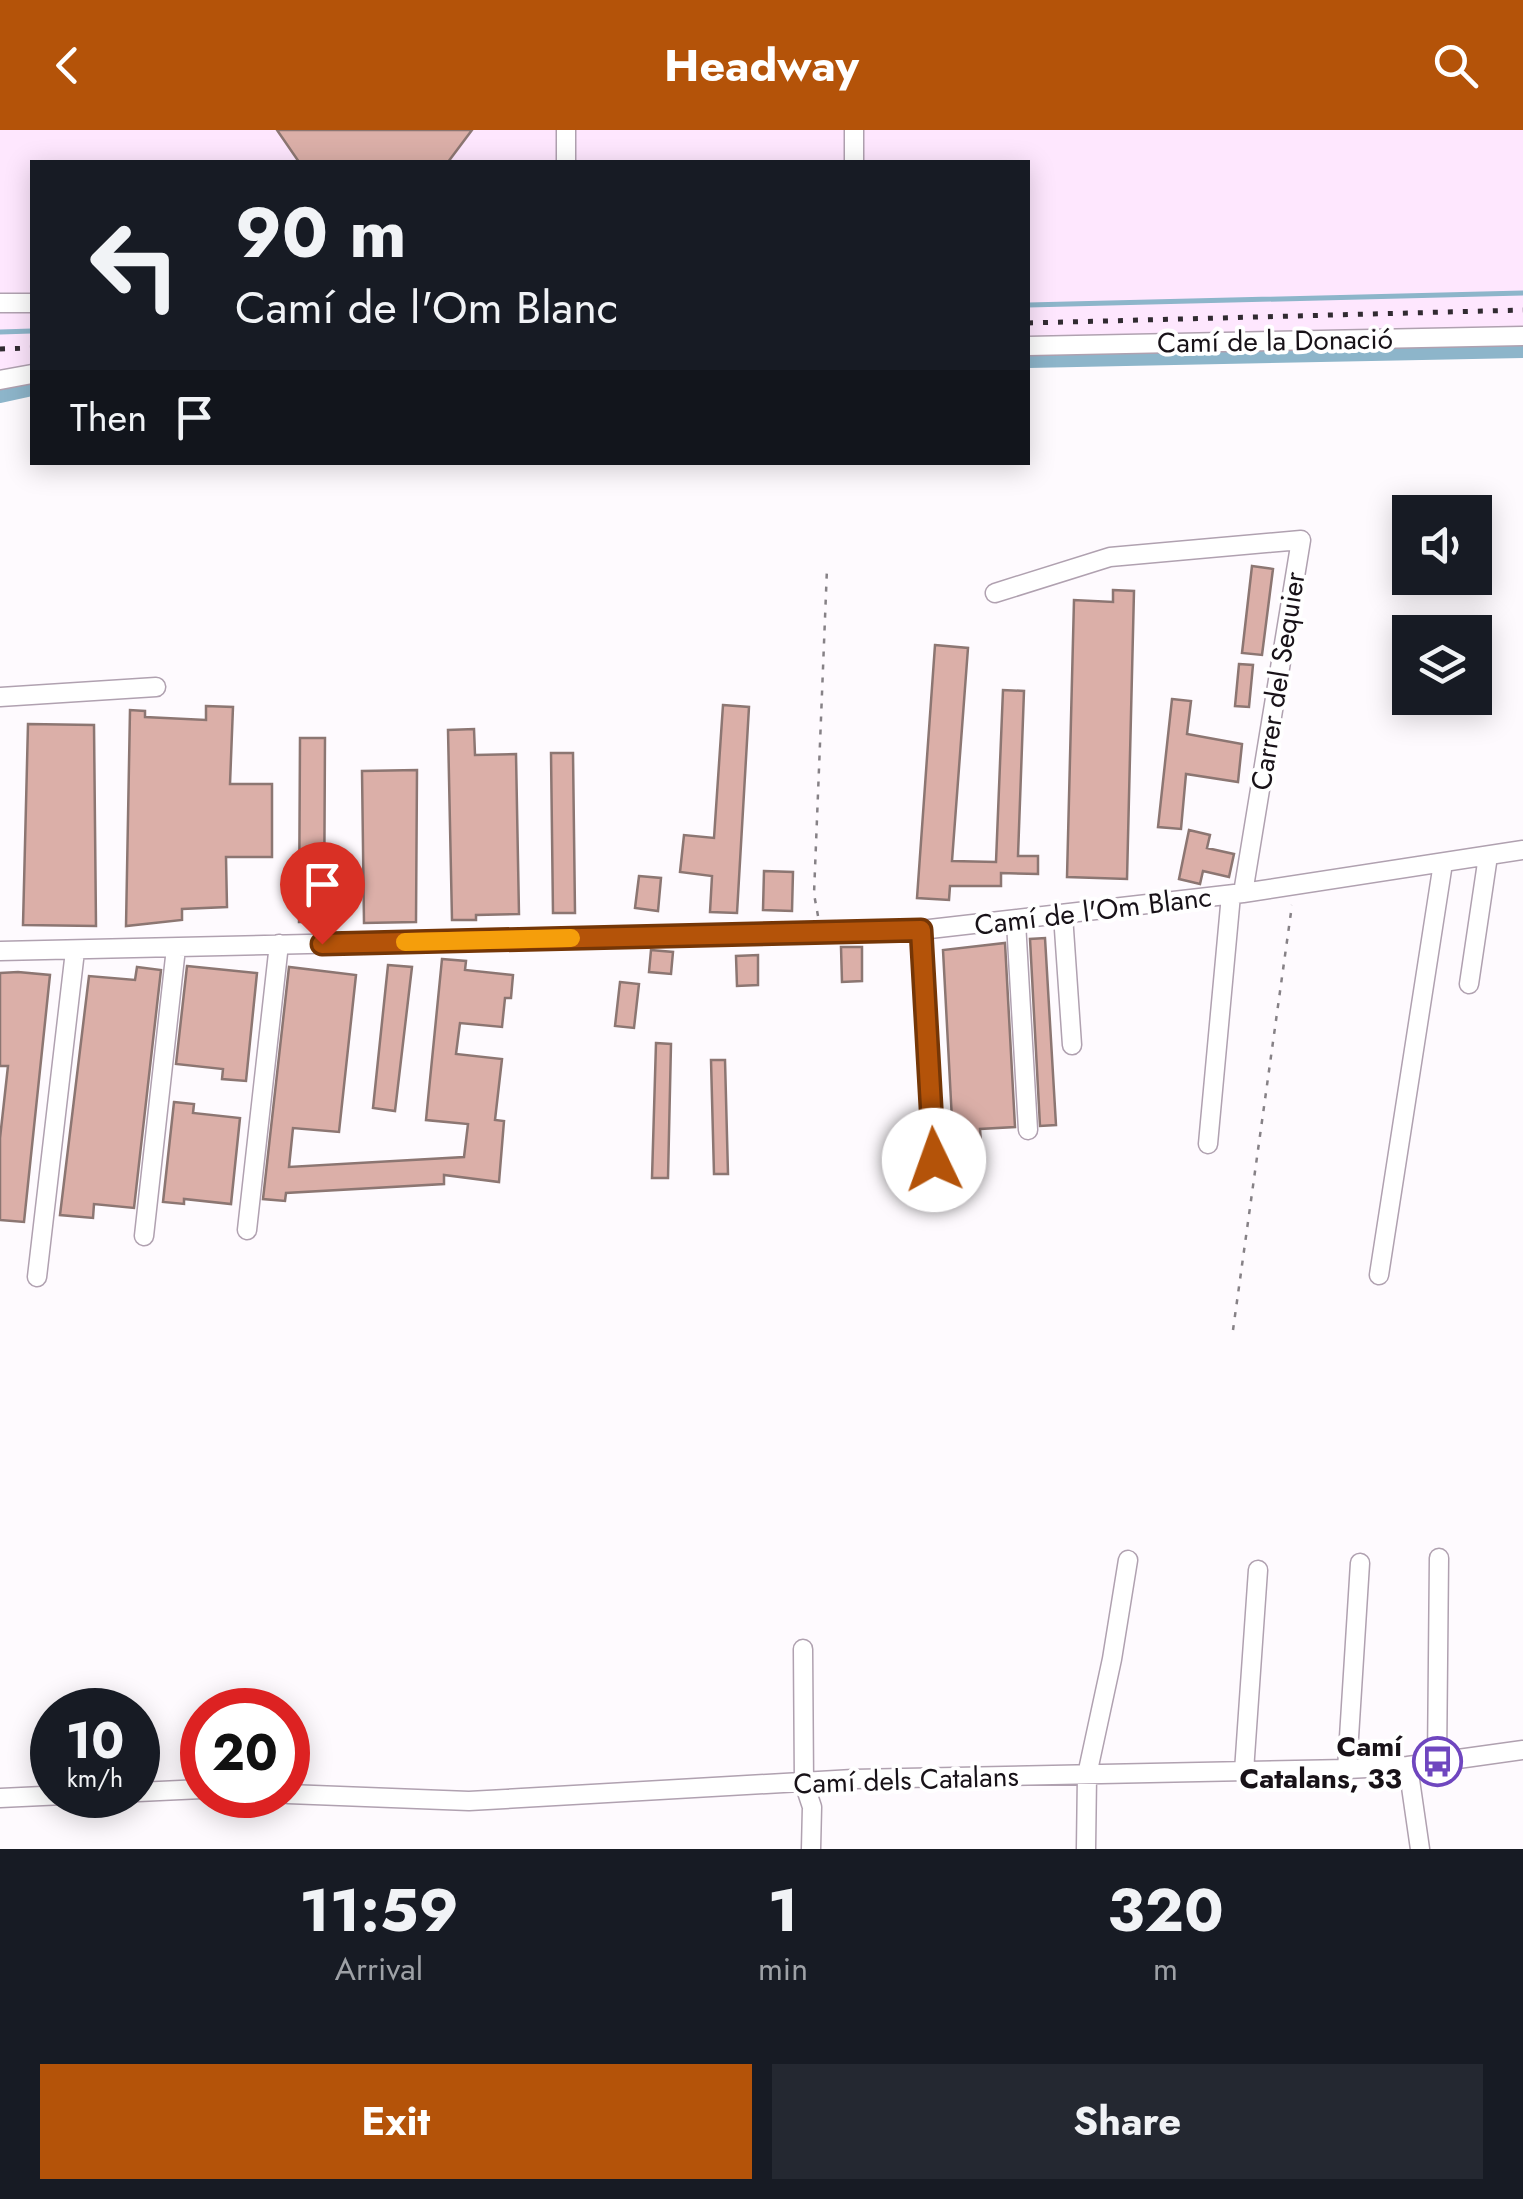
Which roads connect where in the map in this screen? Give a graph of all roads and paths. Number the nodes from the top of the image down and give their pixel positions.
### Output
1 (566, 130) edge
2 (854, 130) edge
3 (566, 160) edge
4 (854, 160) edge
5 (30, 302) edge
6 (0, 303) edge
7 (1523, 336) edge
8 (1030, 346) edge
9 (30, 374) edge
10 (0, 380) edge
11 (827, 568) dead end
12 (995, 592) dead end
13 (156, 687) dead end
14 (0, 697) edge
15 (1523, 850) edge
16 (1488, 856) junction
17 (1443, 863) junction
18 (1294, 886) junction
19 (1237, 894) junction
20 (1063, 915) junction
21 (1016, 922) junction
22 (921, 930) junction
23 (822, 932) junction
24 (280, 944) junction
25 (176, 948) junction
26 (0, 951) edge
27 (75, 951) junction
28 (1469, 984) dead end
29 (1072, 1046) dead end
30 (1028, 1130) dead end
31 (1208, 1144) dead end
32 (934, 1160) dead end
33 (247, 1230) dead end
34 (144, 1236) dead end
35 (1379, 1275) dead end
36 (37, 1277) dead end
37 (1233, 1330) dead end
38 (1439, 1558) dead end
39 (1128, 1560) dead end
40 (1360, 1563) dead end
41 (1258, 1570) dead end
42 (804, 1649) dead end
43 (1523, 1750) edge
44 (1437, 1762) junction
45 (1408, 1766) junction
46 (1347, 1769) junction
47 (1244, 1771) junction
48 (1087, 1774) junction
49 (804, 1783) junction
50 (310, 1795) edge
51 (30, 1797) edge
52 (0, 1798) edge
53 (812, 1849) edge
54 (1086, 1849) edge
55 (1420, 1849) edge

1 - 3 street
2 - 4 street
5 - 6 street
7 - 8 street, Camí de la Donació
9 - 10 street
11 - 23 path
12 - 19 street, Carrer del Sequier
13 - 14 street
15 - 16 street, Camí de l'Om Blanc
16 - 17 street, Camí de l'Om Blanc
16 - 28 street
17 - 18 street, Camí de l'Om Blanc
17 - 35 street
18 - 19 street, Camí de l'Om Blanc
18 - 37 path
19 - 20 street, Camí de l'Om Blanc
19 - 31 street
20 - 21 street, Camí de l'Om Blanc
20 - 29 street
21 - 22 street, Camí de l'Om Blanc
21 - 30 street
22 - 23 street, Camí de l'Om Blanc
22 - 32 street
23 - 24 street, Camí de l'Om Blanc
24 - 25 street, Camí de l'Om Blanc
24 - 33 street
25 - 27 street, Camí de l'Om Blanc
25 - 34 street
26 - 27 street, Camí de l'Om Blanc
27 - 36 street
38 - 44 street
39 - 48 street
40 - 46 street
41 - 47 street
42 - 49 street
43 - 44 street, Camí dels Catalans
44 - 45 street, Camí dels Catalans
45 - 46 street, Camí dels Catalans
45 - 55 street
46 - 47 street, Camí dels Catalans
47 - 48 street, Camí dels Catalans
48 - 49 street, Camí dels Catalans
48 - 54 street
49 - 50 street, Camí dels Catalans
49 - 53 street
51 - 52 street

